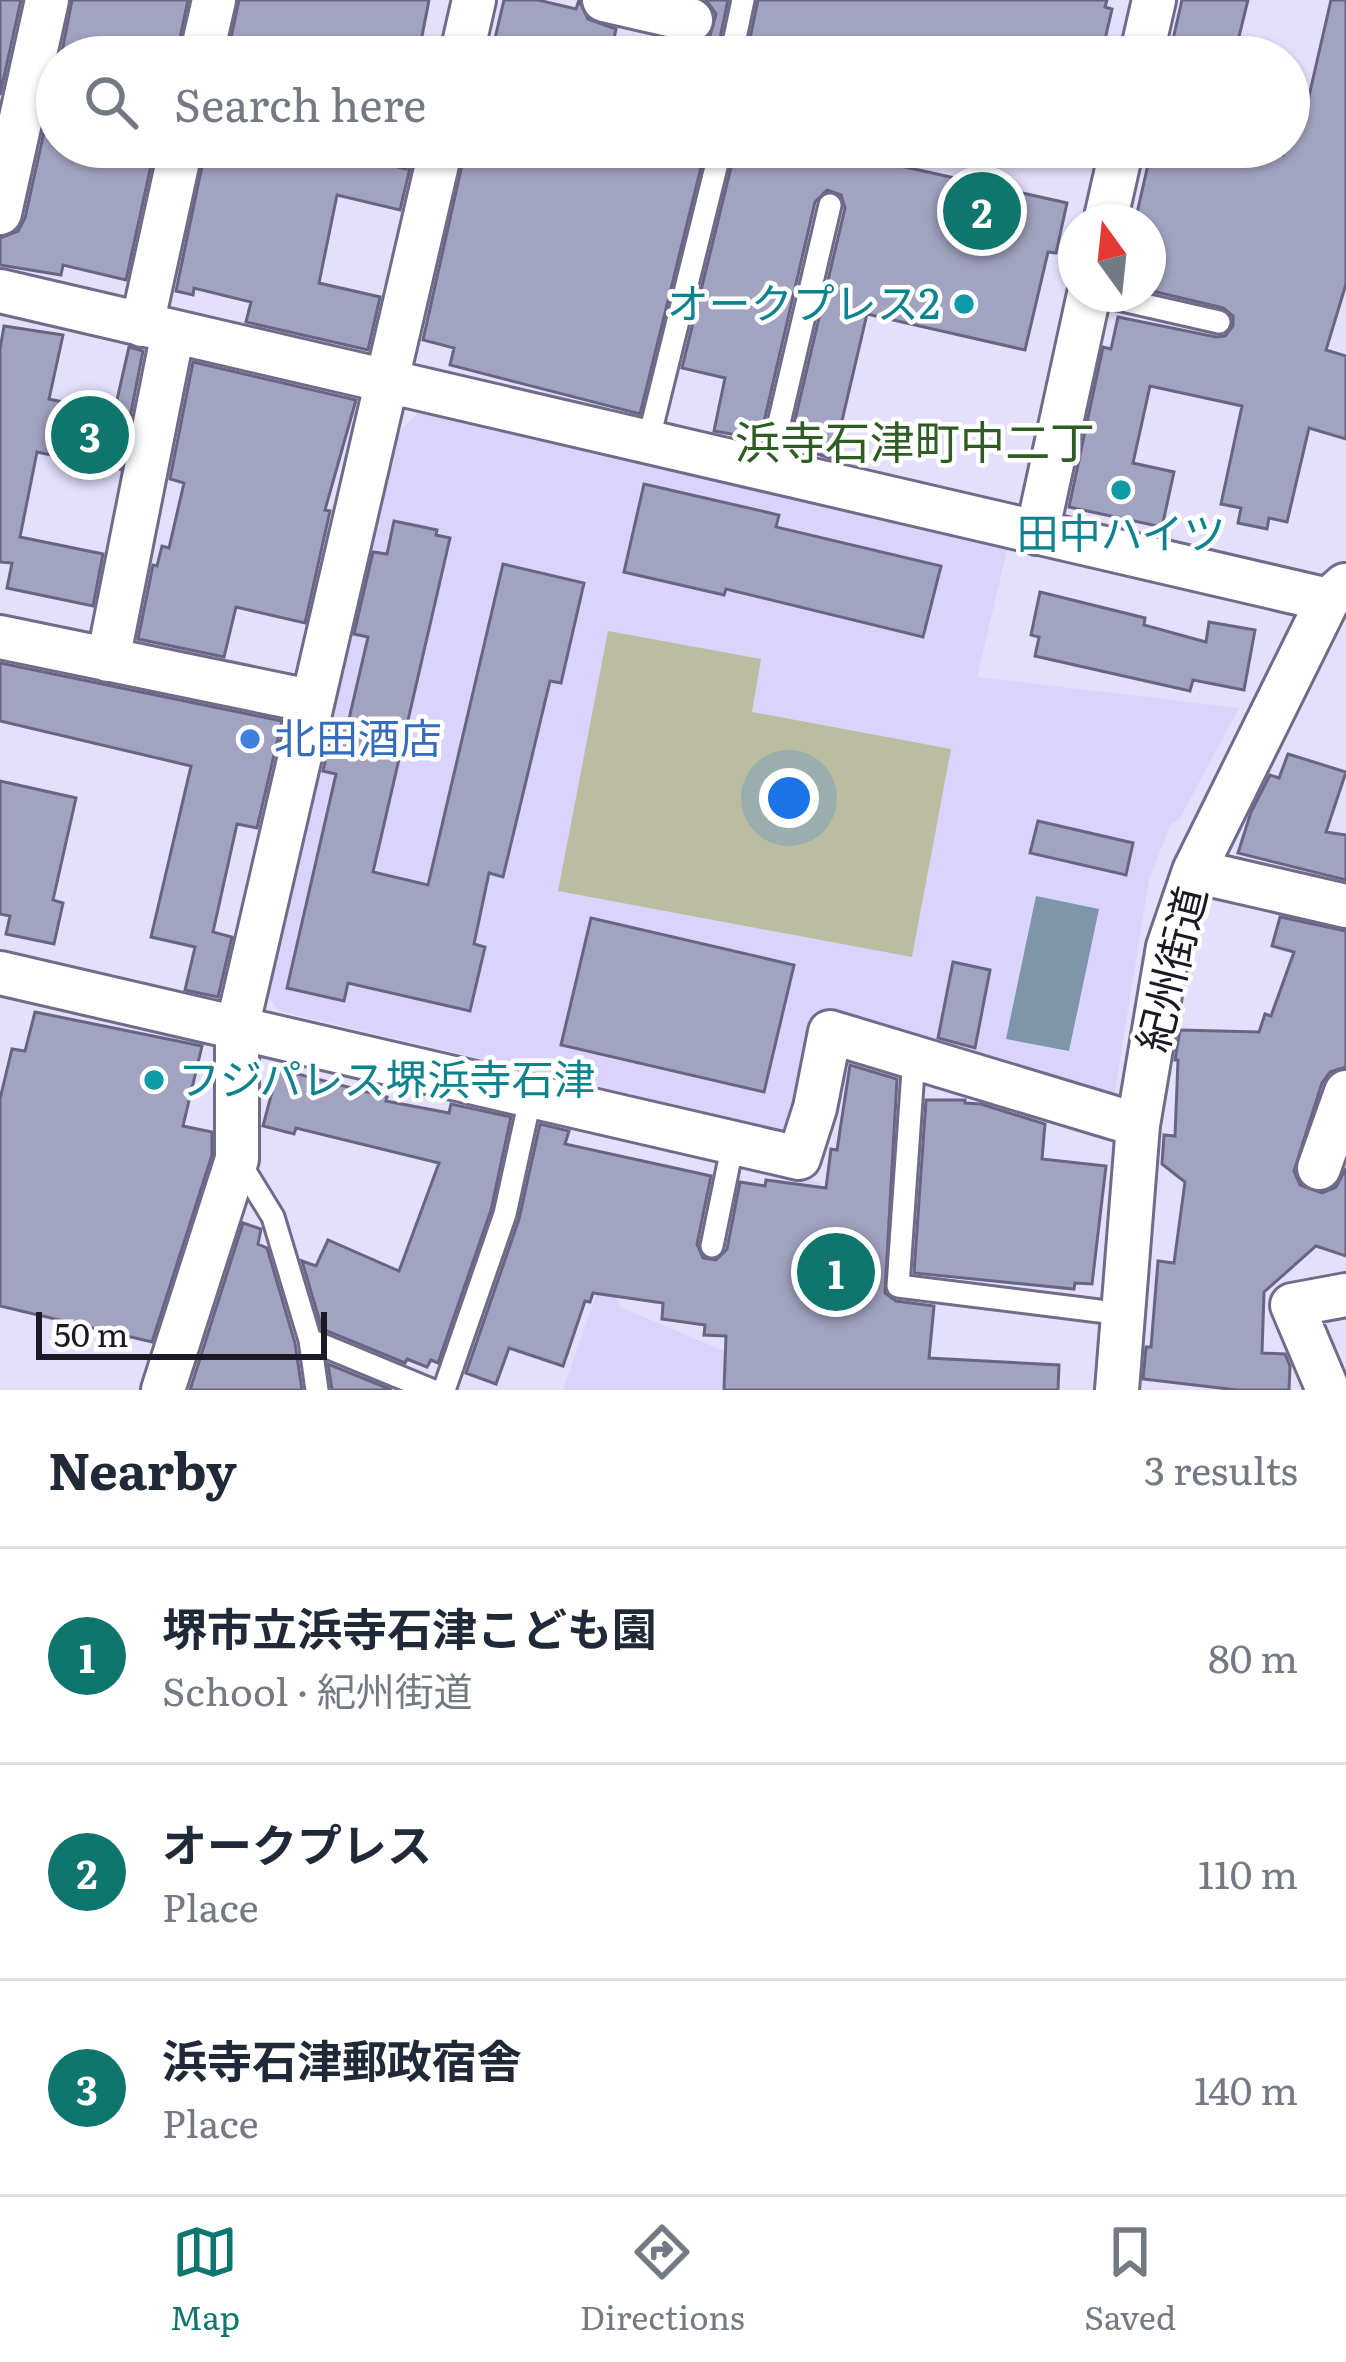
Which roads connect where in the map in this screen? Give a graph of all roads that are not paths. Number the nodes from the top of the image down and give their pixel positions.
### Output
1 (47, 0) edge
2 (214, 0) edge
3 (474, 0) edge
4 (604, 0) edge
5 (743, 0) edge
6 (1154, 0) edge
7 (691, 20) dead end
8 (39, 36) edge
9 (206, 36) edge
10 (466, 36) edge
11 (735, 36) edge
12 (1146, 36) edge
13 (36, 50) edge
14 (178, 168) edge
15 (435, 168) edge
16 (716, 168) edge
17 (1117, 168) edge
18 (1109, 204) edge
19 (830, 205) dead end
20 (0, 213) edge
21 (0, 290) edge
22 (1166, 310) edge
23 (1089, 312) edge
24 (1219, 322) dead end
25 (158, 328) junction
26 (387, 381) junction
27 (648, 442) junction
28 (768, 470) junction
29 (1037, 533) junction
30 (1337, 592) edge
31 (0, 637) edge
32 (108, 660) junction
33 (310, 701) junction
34 (1194, 871) junction
35 (1346, 906) edge
36 (0, 973) edge
37 (237, 1028) junction
38 (914, 1058) junction
39 (1346, 1092) edge
40 (531, 1095) junction
41 (1138, 1125) junction
42 (733, 1143) junction
43 (237, 1159) junction
44 (1319, 1168) dead end
45 (712, 1246) dead end
46 (1346, 1295) edge
47 (1123, 1314) junction
48 (310, 1340) junction
49 (163, 1390) edge
50 (317, 1390) edge
51 (431, 1390) edge
52 (444, 1390) edge
53 (1117, 1390) edge
54 (1328, 1390) edge

1 - 8 street
2 - 9 street
3 - 10 street
4 - 7 street
5 - 11 lane
6 - 12 street
13 - 20 street
14 - 25 street
15 - 26 street
16 - 27 lane
17 - 18 street
19 - 28 lane
21 - 25 street
22 - 24 lane
23 - 29 street
25 - 26 street
25 - 32 street
26 - 27 street
26 - 33 street
27 - 28 street
28 - 29 street
29 - 30 street
30 - 34 street, 紀州街道
31 - 32 street
32 - 33 street
33 - 37 street
34 - 35 street
34 - 41 street, 紀州街道
36 - 37 street
37 - 40 street
37 - 43 street
38 - 41 street
38 - 42 street
38 - 47 lane
39 - 44 street
40 - 42 street
40 - 52 lane
41 - 47 street, 紀州街道
42 - 45 lane
43 - 48 lane
43 - 49 street
46 - 54 street
47 - 53 street, 紀州街道
48 - 50 lane
48 - 51 lane

